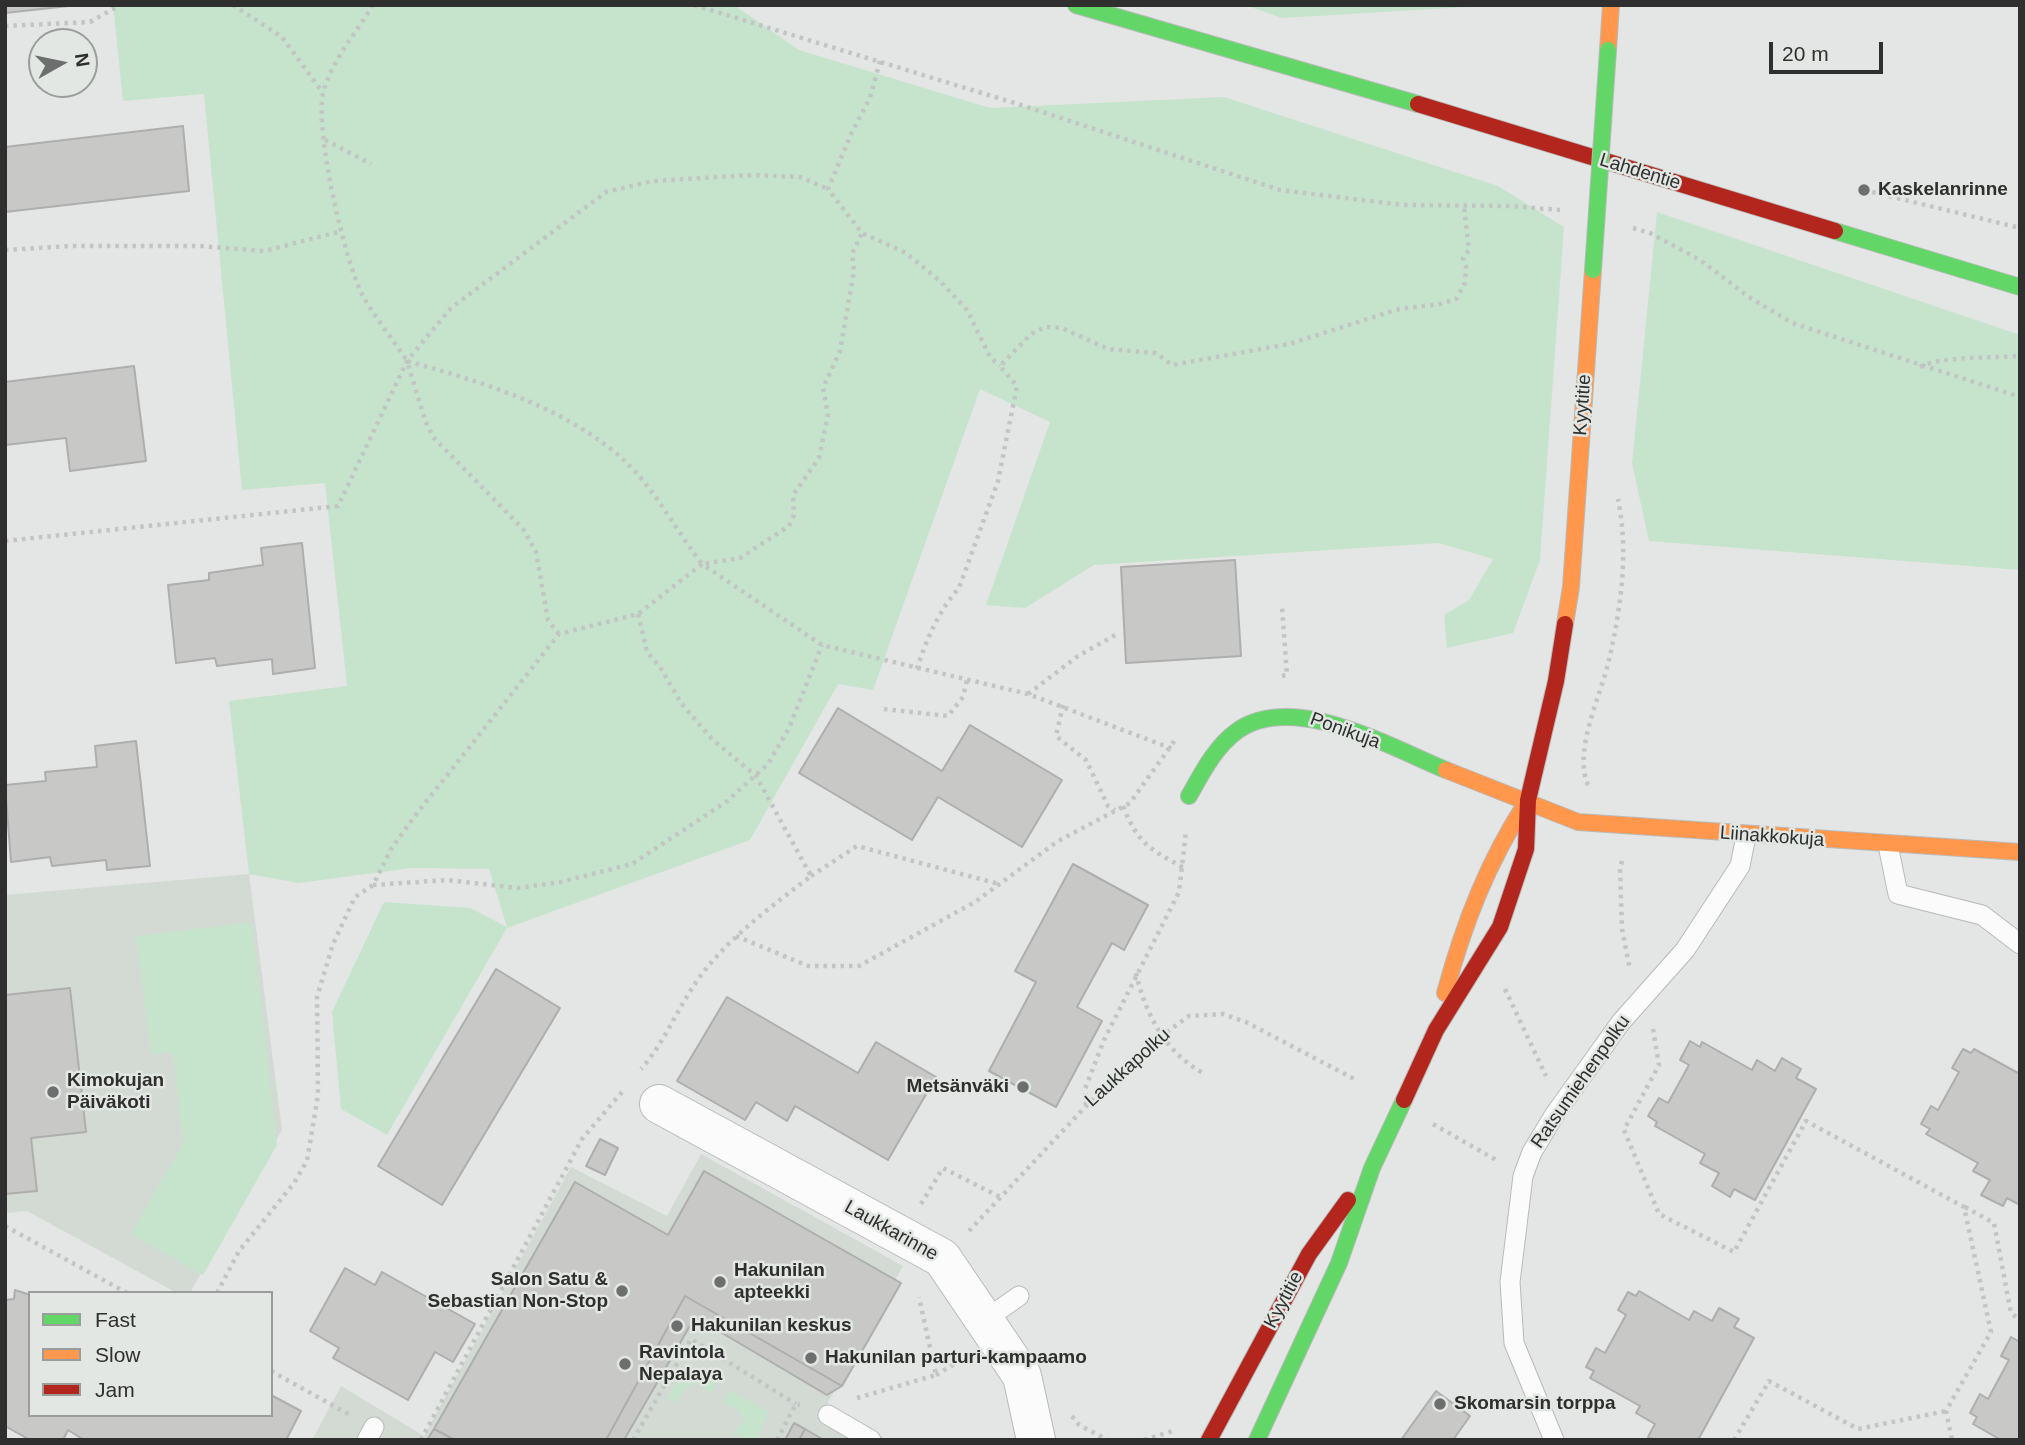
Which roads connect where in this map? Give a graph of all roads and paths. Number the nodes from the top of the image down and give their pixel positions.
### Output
1 (120, 5) edge
2 (233, 5) edge
3 (373, 5) edge
4 (694, 5) edge
5 (1076, 5) edge
6 (1120, 5) edge
7 (1611, 5) edge
8 (5, 26) edge
9 (1261, 56) junction
10 (880, 61) junction
11 (323, 93) junction
12 (324, 140) junction
13 (371, 164) dead end
14 (828, 189) junction
15 (1864, 190) dead end
16 (1464, 206) junction
17 (1572, 212) dead end
18 (1624, 226) dead end
19 (2020, 228) edge
20 (342, 231) junction
21 (862, 233) junction
22 (5, 250) edge
23 (2020, 287) edge
24 (2020, 356) edge
25 (407, 361) junction
26 (1000, 366) junction
27 (1919, 367) junction
28 (2020, 397) edge
29 (5, 541) edge
30 (702, 564) junction
31 (1282, 607) dead end
32 (638, 614) junction
33 (559, 634) junction
34 (1117, 634) dead end
35 (822, 645) junction
36 (916, 668) junction
37 (1287, 675) dead end
38 (967, 680) junction
39 (1028, 694) junction
40 (1063, 705) junction
41 (884, 709) dead end
42 (1169, 746) junction
43 (1206, 765) junction
44 (756, 776) junction
45 (1189, 796) joint
46 (1528, 800) junction
47 (1123, 806) junction
48 (1116, 811) junction
49 (1746, 836) junction
50 (1888, 845) junction
51 (2020, 852) edge
52 (1625, 854) dead end
53 (1184, 867) junction
54 (811, 876) junction
55 (1000, 884) junction
56 (373, 885) junction
57 (736, 936) junction
58 (2020, 944) edge
59 (1136, 972) junction
60 (1505, 987) dead end
61 (1636, 1006) junction
62 (1621, 1022) junction
63 (1436, 1030) junction
64 (1164, 1035) junction
65 (1203, 1073) dead end
66 (1358, 1081) dead end
67 (642, 1086) junction
68 (1086, 1106) junction
69 (1555, 1114) junction
70 (1429, 1121) dead end
71 (1372, 1168) junction
72 (1523, 1176) junction
73 (1002, 1198) junction
74 (1965, 1207) junction
75 (5, 1226) edge
76 (901, 1236) junction
77 (942, 1258) junction
78 (123, 1291) edge
79 (218, 1291) edge
80 (1019, 1296) dead end
81 (985, 1320) junction
82 (2020, 1320) edge
83 (970, 1355) dead end
84 (273, 1372) edge
85 (936, 1375) junction
86 (851, 1399) dead end
87 (796, 1404) junction
88 (807, 1406) dead end
89 (1946, 1411) junction
90 (828, 1415) dead end
91 (371, 1433) edge
92 (421, 1440) edge
93 (633, 1440) edge
94 (776, 1440) edge
95 (871, 1440) edge
96 (1036, 1440) edge
97 (1209, 1440) edge
98 (1257, 1440) edge
99 (1554, 1440) edge
100 (1734, 1440) edge
101 (1952, 1440) edge

1 - 8 path
2 - 11 path
3 - 11 path
4 - 10 path
5 - 9 main road, Lahdentie
6 - 9 main road, Lahdentie
7 - 46 main road, Kyytitie, bridge
9 - 23 main road, Lahdentie
10 - 14 path
10 - 16 path
11 - 12 path
12 - 13 path
12 - 20 path
14 - 21 path
14 - 25 path
15 - 19 path
16 - 17 path
16 - 26 path
18 - 27 path
20 - 22 path
20 - 25 path
21 - 26 path
21 - 30 path
24 - 27 path
25 - 29 path
25 - 30 path
25 - 33 path
26 - 36 path
27 - 28 path
30 - 32 path
30 - 35 path
31 - 37 path
32 - 33 path
32 - 44 path
33 - 56 path
34 - 39 path
35 - 36 path
35 - 44 path
36 - 38 path
38 - 39 path
38 - 41 path
39 - 40 path
40 - 42 path
40 - 48 path
42 - 43 path
42 - 47 path
43 - 45 main road, Ponikuja
43 - 46 main road, Ponikuja
44 - 54 path
44 - 56 path
45 - 53 path
46 - 49 main road, Liinakkokuja
46 - 63 main road, Kyytitie
46 - 63 main road, Kyytitie
47 - 48 path
47 - 53 path
48 - 55 path
49 - 50 main road, Liinakkokuja
49 - 61 lane, Ratsumiehenpolku
50 - 51 main road, Liinakkokuja
50 - 58 lane
52 - 61 path
53 - 59 path
54 - 55 path
54 - 57 path
55 - 57 path
56 - 79 path
57 - 67 path
59 - 64 path
59 - 68 path
60 - 69 path
61 - 62 lane, Ratsumiehenpolku
62 - 69 lane, Ratsumiehenpolku
62 - 74 path
63 - 71 main road, Kyytitie
64 - 65 path
64 - 66 path, Laukkapolku
64 - 68 path, Laukkapolku
67 - 76 street, Laukkarinne
67 - 92 path
68 - 73 path, Laukkapolku
69 - 72 lane, Ratsumiehenpolku
70 - 72 path
71 - 97 main road, Kyytitie
71 - 98 main road, Kyytitie
72 - 99 lane, Ratsumiehenpolku
73 - 76 path
73 - 77 path, Laukkapolku
74 - 82 path
74 - 89 path
75 - 78 path
76 - 77 street, Laukkarinne
77 - 81 street, Laukkarinne
77 - 85 path, Laukkapolku
80 - 81 lane
81 - 96 street, Laukkarinne
83 - 85 path
84 - 91 path
85 - 86 path
87 - 88 path
87 - 93 path
87 - 94 path
89 - 100 path
89 - 101 path
90 - 95 lane

